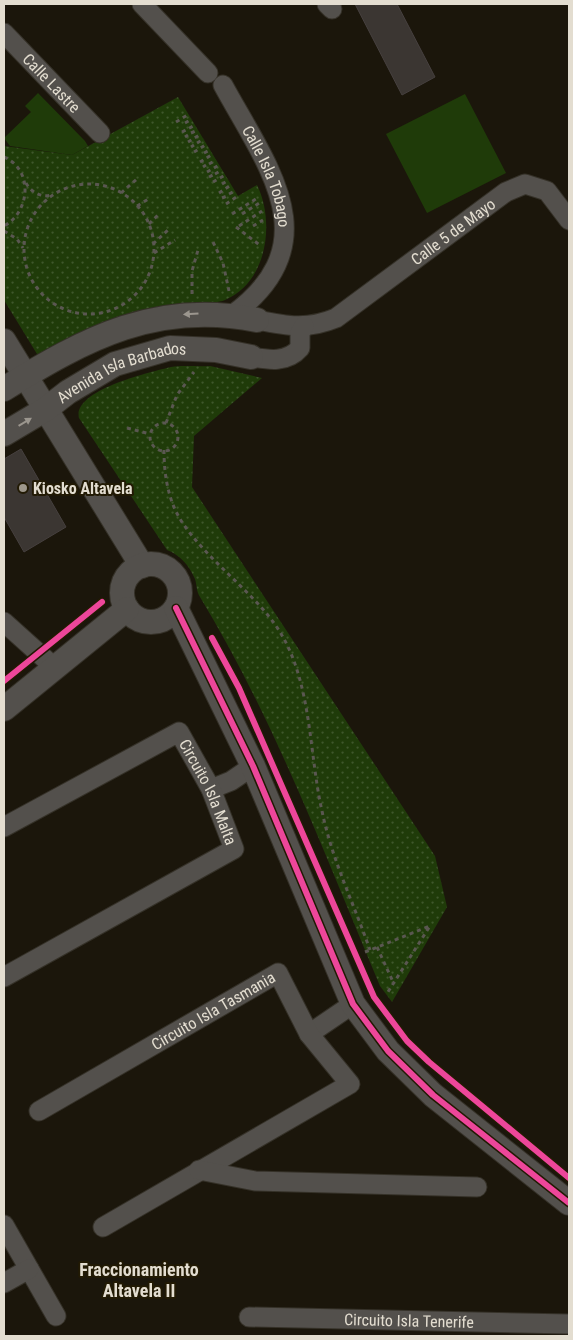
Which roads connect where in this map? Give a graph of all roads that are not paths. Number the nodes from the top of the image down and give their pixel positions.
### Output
1 (142, 4) edge
2 (4, 33) edge
3 (208, 73) dead end
4 (223, 85) dead end
5 (100, 133) dead end
6 (569, 220) edge
7 (241, 312) junction
8 (304, 326) junction
9 (4, 341) edge
10 (247, 356) junction
11 (26, 376) junction
12 (4, 389) edge
13 (46, 409) junction
14 (4, 434) edge
15 (142, 566) junction
16 (176, 608) junction
17 (127, 609) junction
18 (4, 622) edge
19 (54, 668) junction
20 (4, 709) edge
21 (253, 766) junction
22 (211, 789) junction
23 (4, 827) edge
24 (4, 977) edge
25 (353, 1004) junction
26 (309, 1034) junction
27 (39, 1111) dead end
28 (199, 1170) junction
29 (477, 1186) dead end
30 (569, 1203) edge
31 (4, 1225) edge
32 (103, 1227) dead end
33 (29, 1269) junction
34 (4, 1283) edge
35 (56, 1316) dead end
36 (249, 1317) dead end
37 (569, 1324) edge

1 - 3 street
2 - 5 street, Calle Lastre
4 - 7 street, Calle Isla Tobago
6 - 8 street, Calle 5 de Mayo
7 - 8 street, Calle 5 de Mayo
7 - 10 street
7 -> 11 street
8 - 10 street
9 - 11 street
10 - 13 street, Avenida Isla Barbados
11 - 12 street
11 - 13 street
14 -> 13 street, Avenida Isla Barbados
13 - 15 street
15 - 16 street
15 - 17 street
16 - 17 street
16 - 21 street
17 - 19 street
18 - 19 street
19 - 20 street
21 - 22 street
21 - 25 street
22 - 23 street, Circuito Isla Malta
22 - 24 street, Circuito Isla Malta
25 - 26 street
25 - 30 street
26 - 27 street, Circuito Isla Tasmania
26 - 28 street, Circuito Isla Tasmania
28 - 29 street
28 - 32 street, Circuito Isla Tasmania
31 - 33 street
33 - 34 street
33 - 35 street
36 - 37 street, Circuito Isla Tenerife

